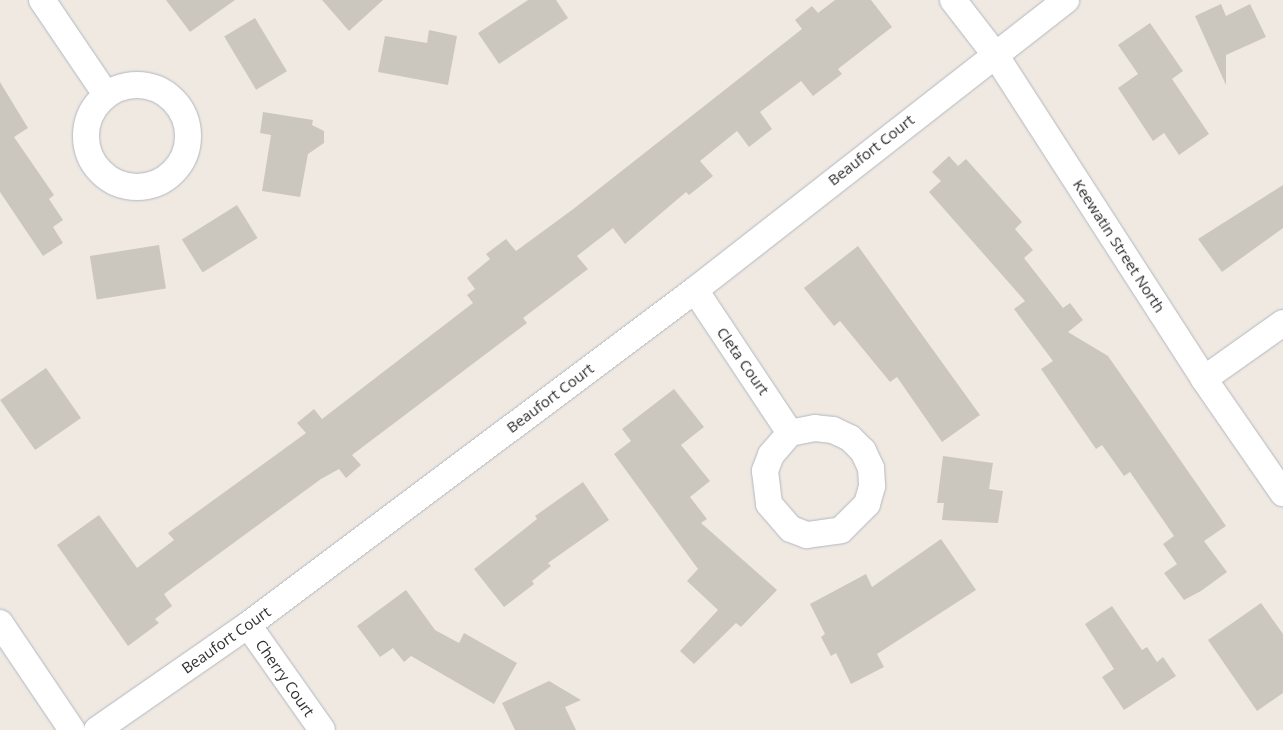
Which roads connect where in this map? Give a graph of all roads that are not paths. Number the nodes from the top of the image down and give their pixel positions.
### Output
1 (42, 0) edge
2 (953, 0) edge
3 (1066, 0) edge
4 (994, 53) junction
5 (105, 93) dead end
6 (694, 290) junction
7 (1283, 323) edge
8 (1204, 379) junction
9 (790, 433) junction
10 (1283, 493) edge
11 (0, 623) edge
12 (248, 625) junction
13 (72, 730) edge
14 (97, 730) edge
15 (322, 730) edge

1 - 5 street
2 - 4 street, Keewatin Street North
3 - 4 street, Beaufort Court
4 - 6 street, Beaufort Court
4 - 8 street, Keewatin Street North
6 - 9 street, Cleta Court
6 - 12 street, Beaufort Court
7 - 8 street
8 - 10 street, Keewatin Street North
9 - 9 street
11 - 13 street
12 - 14 street, Beaufort Court
12 - 15 street, Cherry Court

